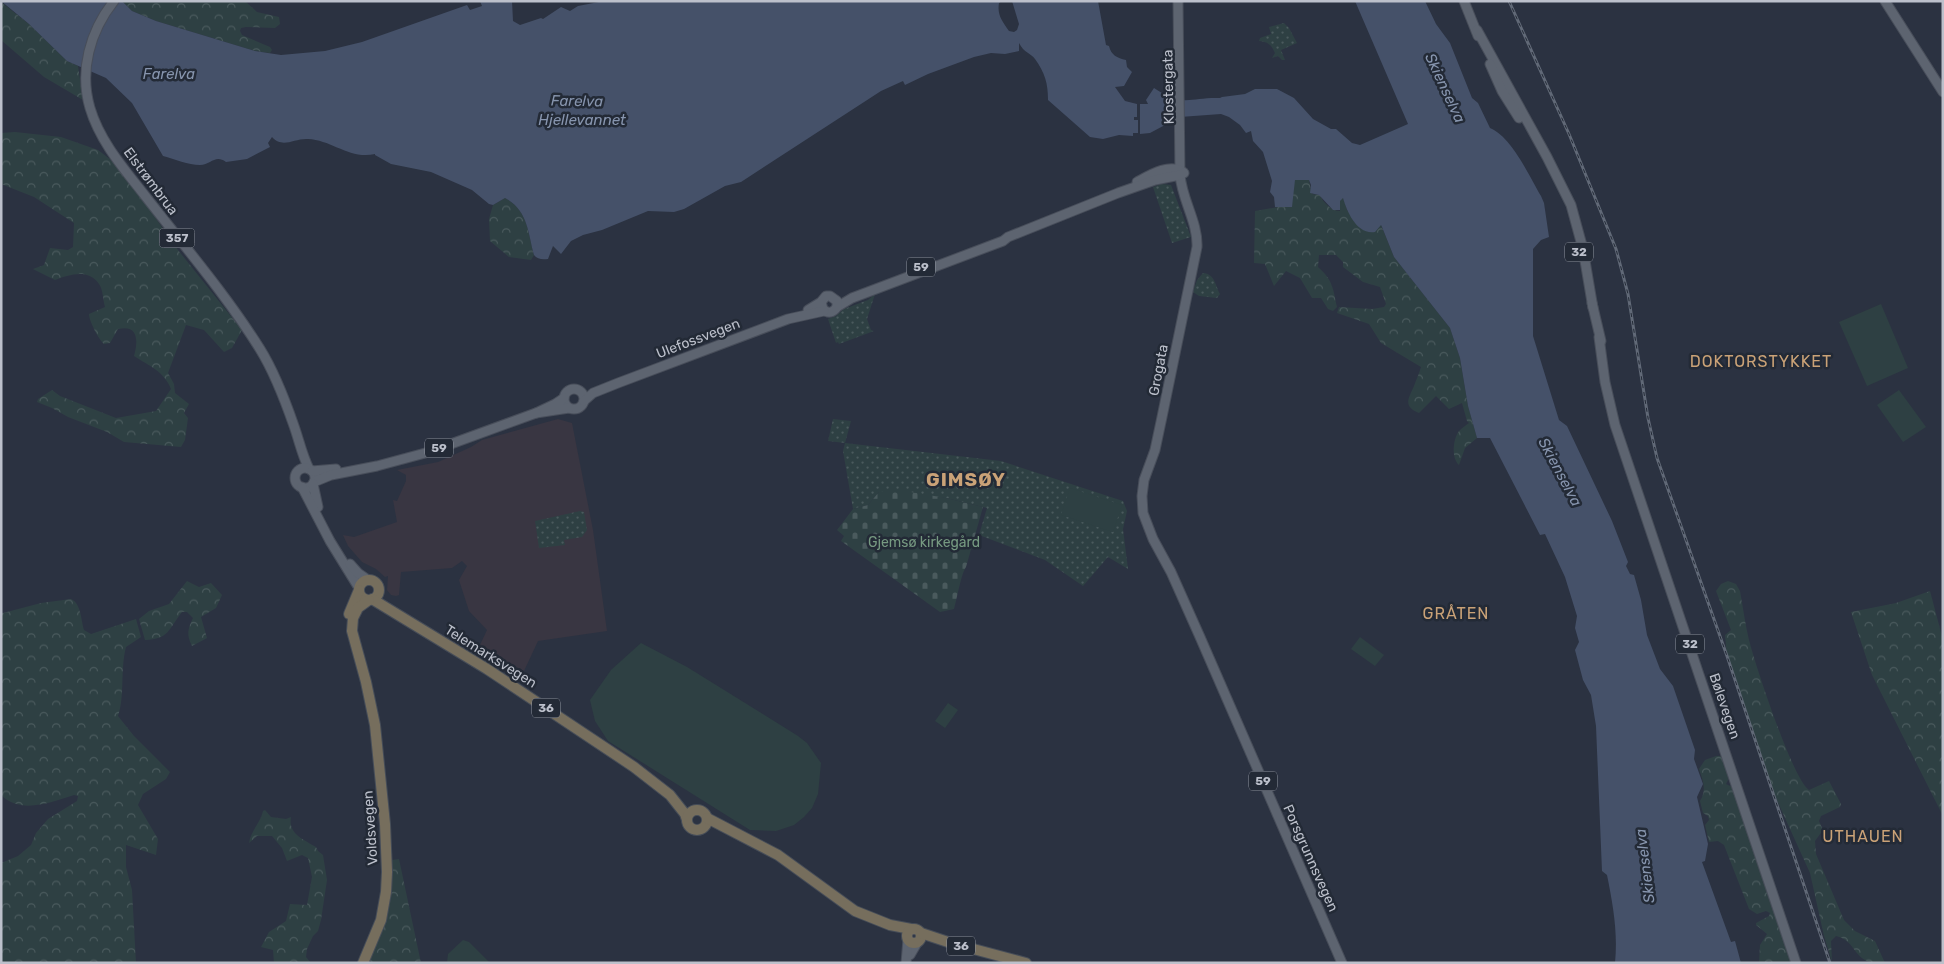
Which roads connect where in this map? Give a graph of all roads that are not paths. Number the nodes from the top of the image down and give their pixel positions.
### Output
1 (114, 1) edge
2 (1178, 1) edge
3 (1183, 1) edge
4 (1464, 1) edge
5 (1885, 1) edge
6 (1179, 91) junction
7 (1943, 92) edge
8 (1180, 122) junction
9 (1179, 136) junction
10 (1160, 171) junction
11 (1181, 173) junction
12 (1118, 194) junction
13 (836, 302) junction
14 (823, 306) junction
15 (618, 383) junction
16 (581, 391) junction
17 (564, 398) junction
18 (584, 401) junction
19 (569, 408) junction
20 (289, 413) junction
21 (536, 413) junction
22 (385, 463) junction
23 (310, 470) junction
24 (297, 472) junction
25 (314, 483) junction
26 (302, 487) junction
27 (1145, 508) joint
28 (368, 580) junction
29 (359, 589) junction
30 (379, 589) junction
31 (370, 600) junction
32 (417, 626) junction
33 (367, 689) junction
34 (671, 797) junction
35 (693, 811) junction
36 (707, 818) junction
37 (687, 820) junction
38 (703, 828) junction
39 (731, 832) junction
40 (1326, 925) junction
41 (914, 937) junction
42 (363, 963) edge
43 (907, 963) edge
44 (1008, 963) edge
45 (1026, 963) edge
46 (1342, 963) edge
47 (1347, 963) edge
48 (1796, 963) edge

1 - 20 main road, Elstrømbrua / 357
2 - 6 main road, Klostergata / 59
3 - 6 main road, Klostergata / 59
4 - 48 main road, Bølevegen / 32
5 - 7 main road
6 - 8 main road, Klostergata / 59
8 - 9 main road, Klostergata / 59
8 - 11 main road, Klostergata / 59
9 - 10 main road
9 - 11 main road, Klostergata / 59
10 - 11 main road, 59
10 - 12 main road, 59
11 - 12 main road, 59
11 - 27 main road, Grogata / 59
12 - 13 main road, 59
13 - 14 main road, 59
13 - 14 main road, 59
14 - 15 main road, Ulefossvegen / 59
15 - 16 main road, Ulefossvegen / 59
15 - 18 main road, Ulefossvegen / 59
16 - 17 main road, 59
16 - 18 main road
17 - 19 main road
17 - 21 main road, 59
18 - 19 main road, 59
19 - 21 main road, 59
20 - 23 main road, Elstrømbrua / 357
20 - 24 main road, Elstrømbrua / 357
21 - 22 main road, 59
22 - 23 main road, 59
22 - 25 main road, 59
23 - 24 main road
23 - 25 main road, 357
24 - 26 main road, 357
25 - 26 main road
25 - 28 main road, 357
26 - 29 main road, 357
27 - 40 main road, Porsgrunnsvegen / 59
28 - 29 highway
28 - 30 highway, 36
29 - 31 highway, 36
29 - 33 highway, Voldsvegen
30 - 31 highway
30 - 32 highway, Telemarksvegen / 36
31 - 32 highway, Telemarksvegen / 36
31 - 33 highway, Voldsvegen
32 - 34 highway, Telemarksvegen / 36
33 - 42 highway, Voldsvegen
34 - 35 highway, Telemarksvegen / 36
34 - 37 highway, Telemarksvegen / 36
35 - 36 highway, Telemarksvegen / 36
35 - 37 highway
36 - 38 highway
36 - 39 highway, Telemarksvegen / 36
37 - 38 highway, Telemarksvegen / 36
38 - 39 highway, Telemarksvegen / 36
39 - 41 highway, Telemarksvegen / 36
40 - 46 main road, Porsgrunnsvegen / 59
40 - 47 main road, Porsgrunnsvegen / 59
41 - 43 main road
41 - 44 highway, Telemarksvegen / 36
41 - 45 highway, Telemarksvegen / 36

